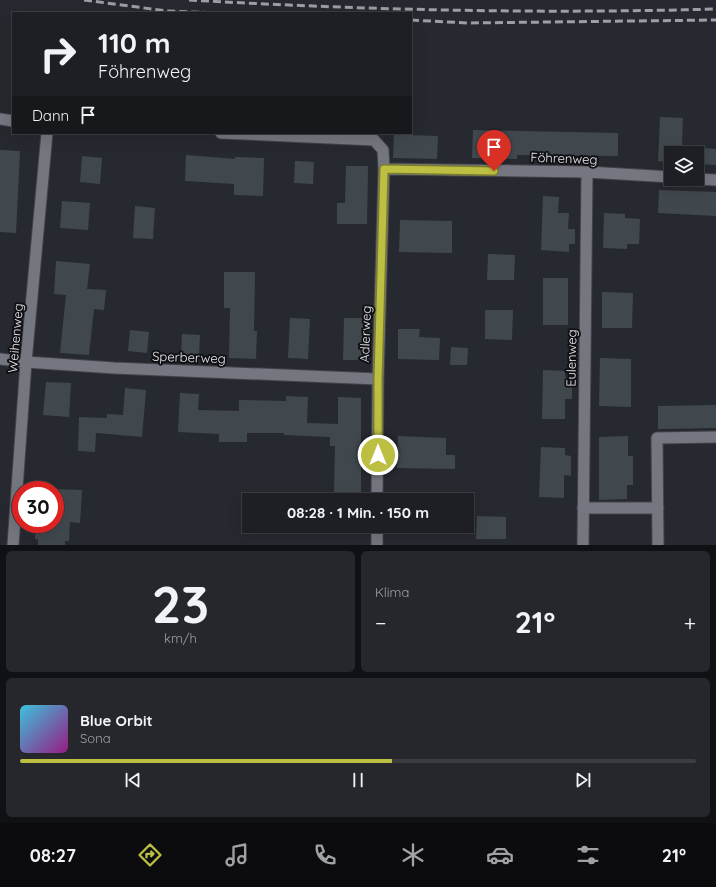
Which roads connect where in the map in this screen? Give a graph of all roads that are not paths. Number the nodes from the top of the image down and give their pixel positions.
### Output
1 (0, 119) edge
2 (12, 121) edge
3 (47, 134) edge
4 (243, 134) edge
5 (384, 169) junction
6 (587, 172) junction
7 (664, 177) edge
8 (704, 179) edge
9 (716, 180) edge
10 (0, 359) edge
11 (26, 362) junction
12 (378, 379) junction
13 (716, 437) edge
14 (377, 493) edge
15 (583, 508) junction
16 (658, 508) junction
17 (377, 533) edge
18 (13, 545) edge
19 (377, 545) edge
20 (582, 545) edge
21 (658, 545) edge

1 - 2 street
3 - 11 street, Weihenweg
4 - 5 street, Adlerweg
5 - 6 street, Föhrenweg
5 - 12 street, Adlerweg
6 - 7 street, Föhrenweg
6 - 15 street, Eulenweg
8 - 9 street
10 - 11 street, Sperberweg
11 - 12 street, Sperberweg
11 - 18 street, Weihenweg
12 - 14 street, Adlerweg
13 - 16 street
15 - 16 street
15 - 20 street, Eulenweg
16 - 21 street
17 - 19 street

